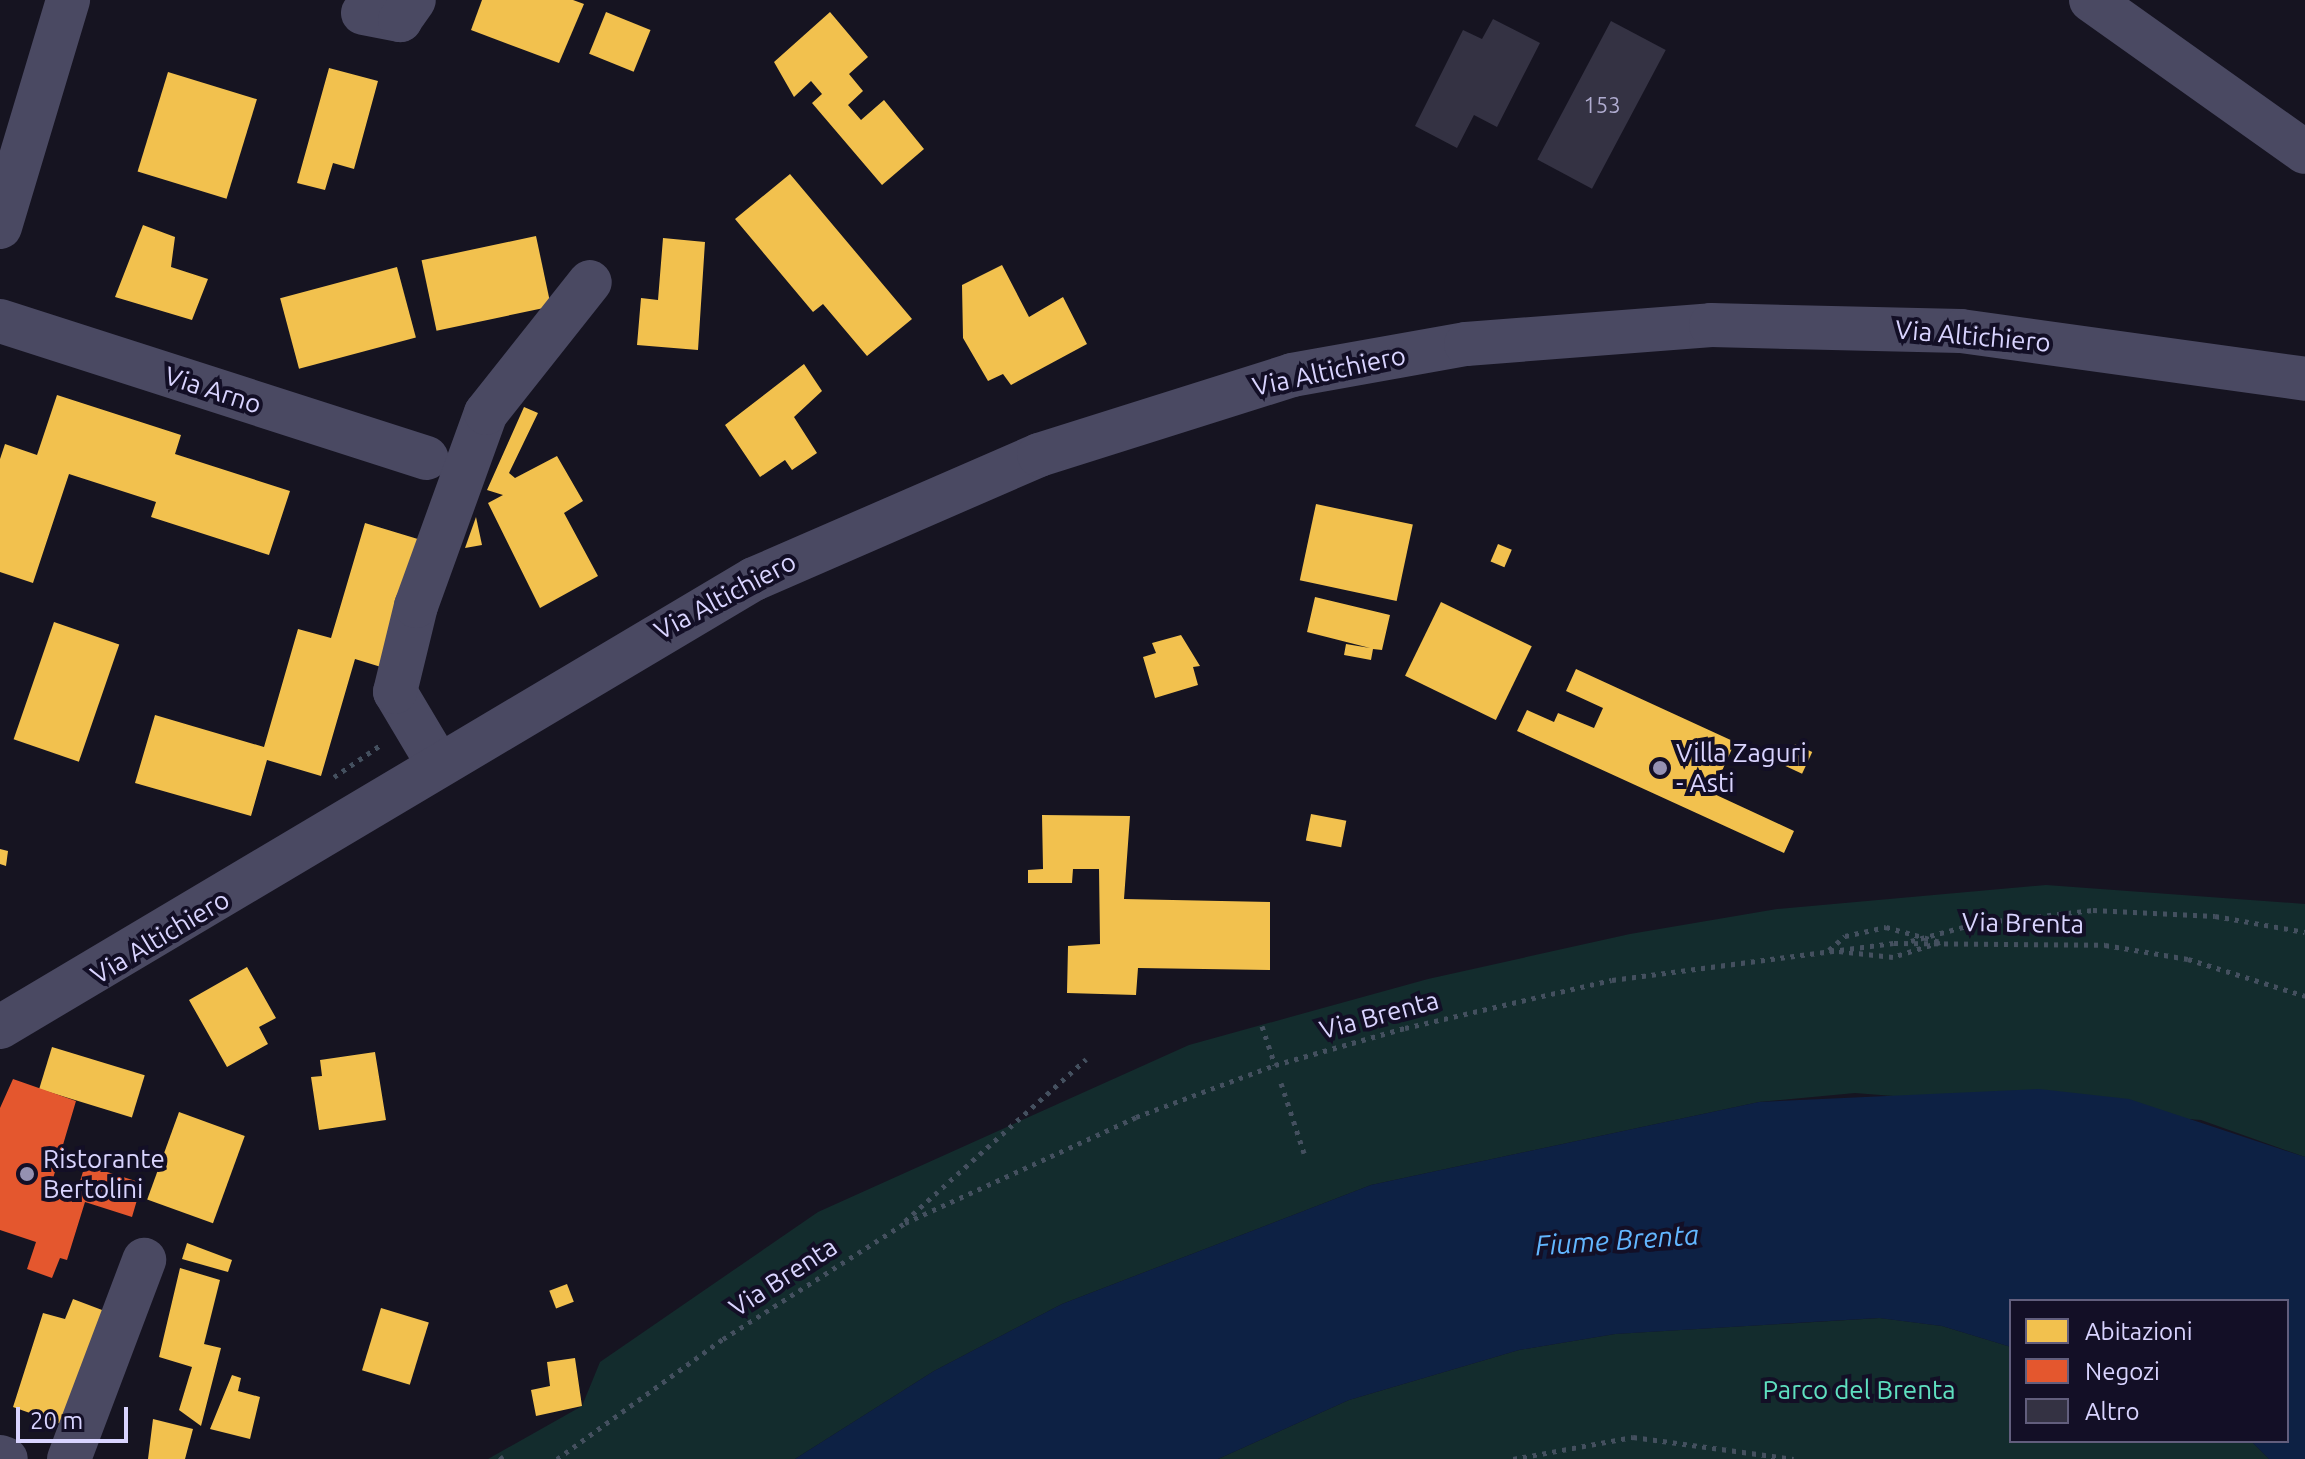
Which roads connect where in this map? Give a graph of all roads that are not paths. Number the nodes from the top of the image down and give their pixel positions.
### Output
1 (68, 0) edge
2 (414, 0) edge
3 (2091, 0) edge
4 (363, 13) dead end
5 (2305, 152) edge
6 (0, 227) edge
7 (590, 282) dead end
8 (0, 321) edge
9 (2304, 369) edge
10 (427, 458) dead end
11 (438, 764) junction
12 (0, 1027) edge
13 (144, 1260) dead end
14 (0, 1457) edge
15 (6, 1459) edge
16 (69, 1459) edge

1 - 6 street
2 - 4 street
3 - 5 street
7 - 11 street
8 - 10 street, Via Arno
9 - 11 street, Via Altichiero
11 - 12 street, Via Altichiero
13 - 16 street
14 - 15 street

